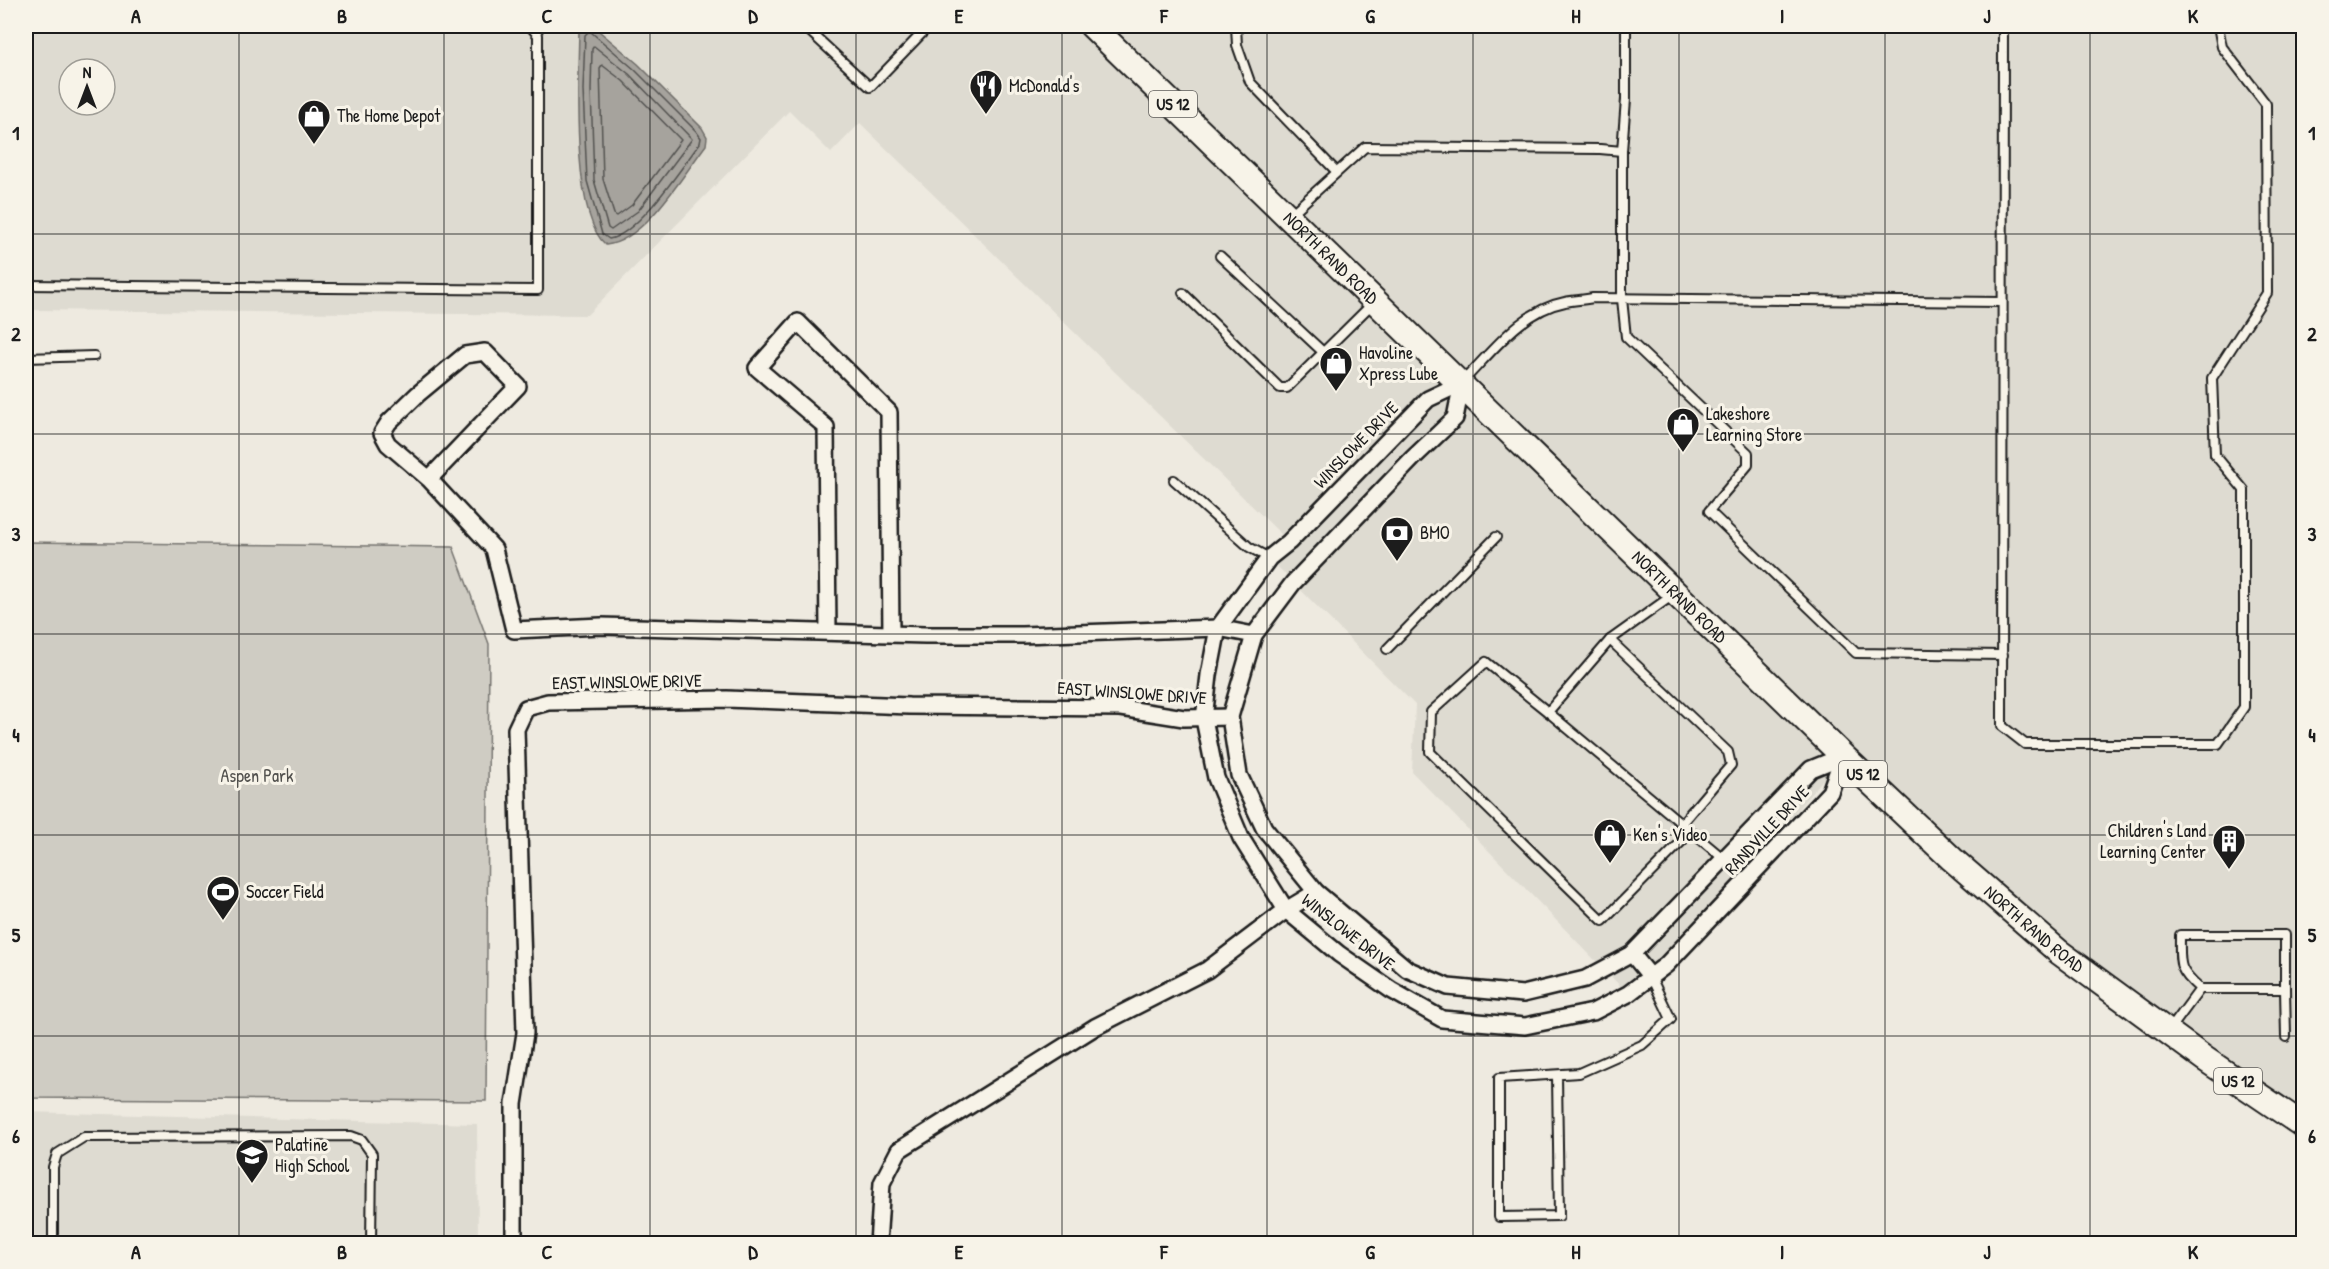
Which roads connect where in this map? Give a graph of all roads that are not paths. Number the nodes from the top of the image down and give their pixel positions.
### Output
1 (530, 26) edge
2 (804, 26) edge
3 (929, 26) edge
4 (1092, 26) edge
5 (1236, 26) edge
6 (1626, 26) edge
7 (2003, 26) edge
8 (2218, 26) edge
9 (1622, 151) junction
10 (1336, 171) junction
11 (1289, 216) junction
12 (1220, 256) dead end
13 (26, 285) edge
14 (1183, 293) dead end
15 (1622, 299) junction
16 (1376, 300) junction
17 (2002, 302) junction
18 (1323, 352) junction
19 (94, 356) dead end
20 (26, 358) edge
21 (1462, 383) junction
22 (429, 479) junction
23 (1174, 480) dead end
24 (1496, 537) dead end
25 (1269, 558) junction
26 (1676, 592) junction
27 (1218, 628) junction
28 (828, 632) junction
29 (891, 634) junction
30 (1254, 635) junction
31 (1610, 640) junction
32 (1387, 649) dead end
33 (2003, 654) junction
34 (1548, 712) junction
35 (1230, 717) junction
36 (1204, 719) junction
37 (1843, 756) junction
38 (1681, 824) junction
39 (1691, 832) junction
40 (1724, 859) junction
41 (1316, 892) junction
42 (1286, 910) junction
43 (1632, 954) junction
44 (1651, 977) junction
45 (1448, 987) joint
46 (2200, 989) junction
47 (2285, 989) junction
48 (1442, 1019) joint
49 (2168, 1032) junction
50 (2286, 1037) dead end
51 (1557, 1074) junction
52 (2304, 1126) edge
53 (53, 1244) edge
54 (371, 1244) edge
55 (514, 1244) edge
56 (878, 1244) edge

1 - 13 lane
2 - 3 lane
4 - 11 main road, NORTH RAND ROAD / US 12
5 - 10 lane
6 - 9 lane
7 - 17 lane
8 - 33 lane
9 - 10 lane
9 - 15 lane
10 - 11 lane
11 - 16 main road, NORTH RAND ROAD / US 12
12 - 18 lane
14 - 18 lane
15 - 17 lane
15 - 21 lane
15 - 33 lane
16 - 18 lane
16 - 21 main road, NORTH RAND ROAD / US 12
17 - 33 lane
19 - 20 lane
21 - 25 street, WINSLOWE DRIVE
21 - 26 main road, NORTH RAND ROAD / US 12
21 - 30 street, WINSLOWE DRIVE
22 - 22 street
22 - 28 street
23 - 25 lane
24 - 32 lane
25 - 27 street, WINSLOWE DRIVE
26 - 31 lane
26 - 37 main road, NORTH RAND ROAD / US 12
27 - 29 street
27 - 30 street
27 - 36 street, WINSLOWE DRIVE
28 - 29 street
28 - 29 street
30 - 35 street, WINSLOWE DRIVE
31 - 34 lane
31 - 38 lane
34 - 38 lane
34 - 39 lane
35 - 36 street, EAST WINSLOWE DRIVE
35 - 41 street, WINSLOWE DRIVE
36 - 42 street, WINSLOWE DRIVE
36 - 55 street, EAST WINSLOWE DRIVE
37 - 40 street, RANDVILLE DRIVE
37 - 44 street, RANDVILLE DRIVE
37 - 49 main road, NORTH RAND ROAD / US 12
38 - 39 lane
39 - 40 lane
40 - 43 street, RANDVILLE DRIVE
41 - 42 street
41 - 45 street, WINSLOWE DRIVE
42 - 48 street, WINSLOWE DRIVE
42 - 56 street
43 - 44 street
43 - 45 street, RANDVILLE DRIVE
44 - 48 street, RANDVILLE DRIVE
44 - 51 lane
46 - 47 lane
46 - 47 lane
46 - 49 lane
47 - 50 lane
49 - 52 main road, NORTH RAND ROAD / US 12
51 - 51 lane
53 - 54 lane

